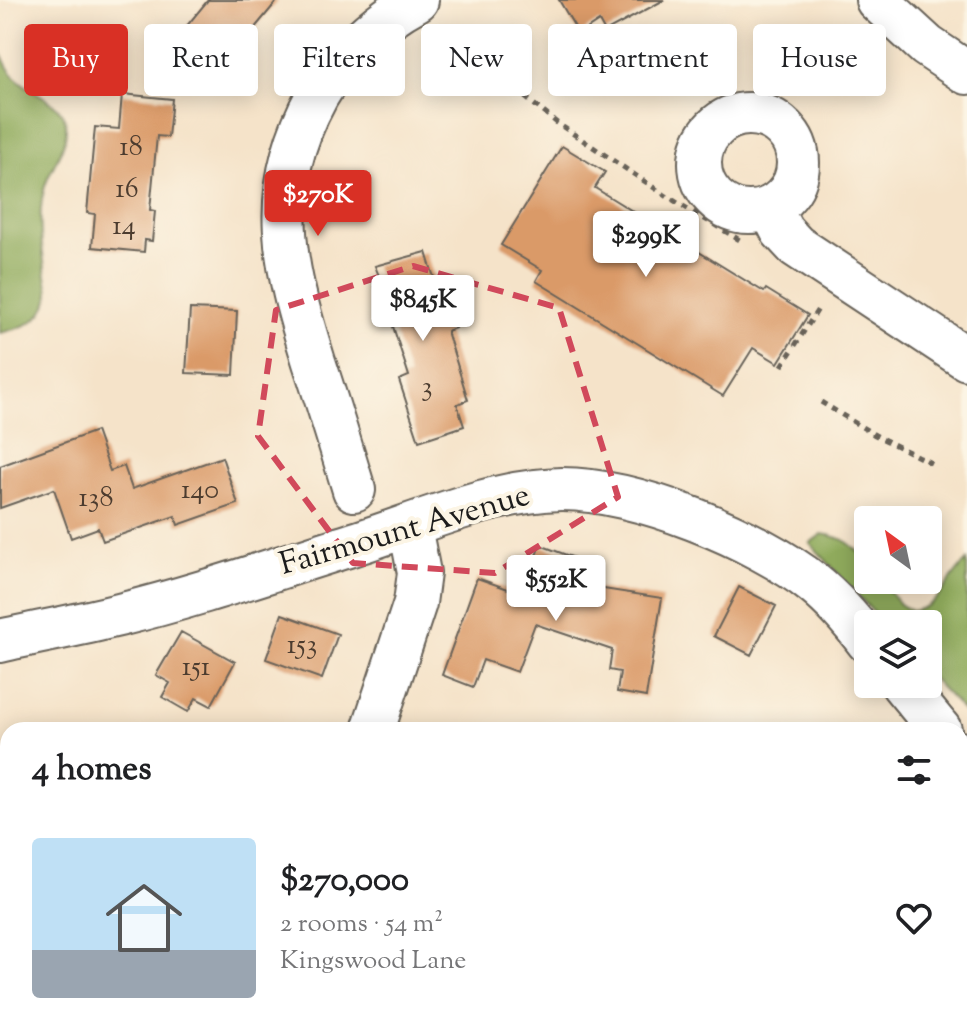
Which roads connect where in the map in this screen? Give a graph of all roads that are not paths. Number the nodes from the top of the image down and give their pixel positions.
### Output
1 (877, 0) edge
2 (425, 10) edge
3 (967, 73) edge
4 (770, 208) dead end
5 (967, 359) edge
6 (354, 490) dead end
7 (410, 527) junction
8 (854, 626) edge
9 (0, 641) edge
10 (914, 698) edge
11 (376, 722) edge
12 (933, 722) edge

1 - 3 street
2 - 6 street
4 - 5 street
7 - 8 street, Fairmount Avenue
7 - 9 street, Fairmount Avenue
7 - 11 street
10 - 12 street

